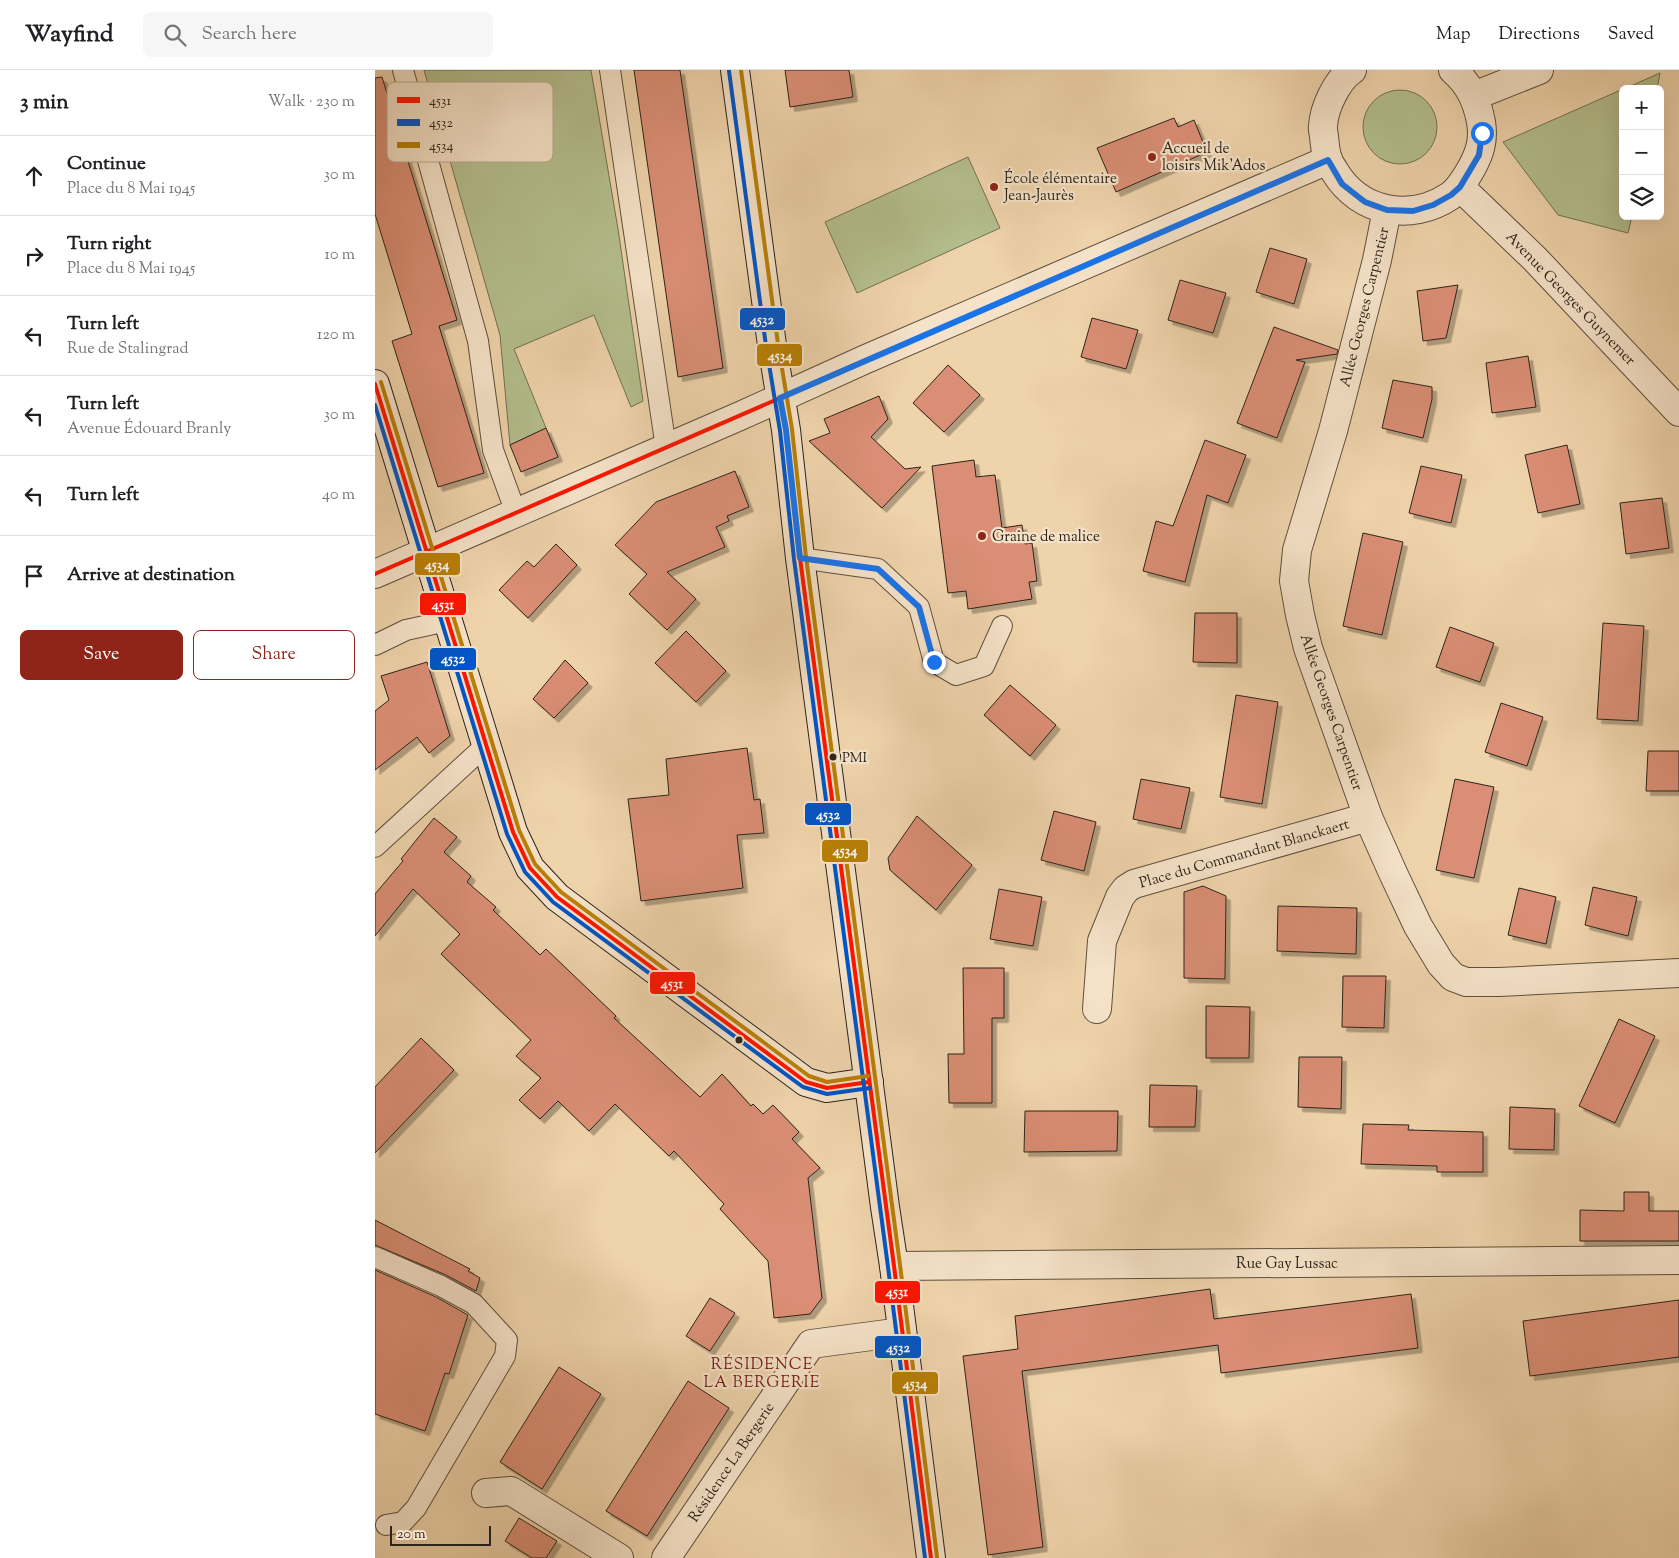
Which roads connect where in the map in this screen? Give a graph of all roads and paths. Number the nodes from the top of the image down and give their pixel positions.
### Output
1 (611, 70) edge
2 (735, 70) edge
3 (1453, 70) edge
4 (1539, 70) edge
5 (1348, 71) edge
6 (1474, 96) junction
7 (1328, 160) junction
8 (428, 162) edge
9 (1460, 187) junction
10 (1387, 210) junction
11 (375, 384) edge
12 (780, 398) junction
13 (1679, 412) edge
14 (666, 448) junction
15 (516, 513) junction
16 (426, 553) junction
17 (800, 558) junction
18 (375, 574) edge
19 (447, 621) junction
20 (1002, 626) dead end
21 (375, 644) edge
22 (486, 746) junction
23 (1368, 817) junction
24 (375, 847) edge
25 (1679, 973) edge
26 (1097, 1009) dead end
27 (869, 1082) junction
28 (375, 1257) edge
29 (1679, 1260) edge
30 (895, 1266) junction
31 (902, 1332) junction
32 (486, 1492) dead end
33 (386, 1525) dead end
34 (619, 1558) edge
35 (666, 1558) edge
36 (931, 1558) edge

1 - 14 lane
2 - 12 street
3 - 6 street
4 - 6 street
5 - 7 street
6 - 9 street
7 - 10 street
7 - 12 street
8 - 15 lane
9 - 10 street
9 - 13 street, Avenue Georges Guynemer
10 - 23 street, Allée Georges Carpentier
11 - 16 street
12 - 14 street
12 - 17 street
14 - 15 street
15 - 16 street
16 - 18 street
16 - 19 street
17 - 20 lane
17 - 27 street
19 - 21 lane
19 - 22 street
22 - 24 lane
22 - 27 street
23 - 25 street, Allée Georges Carpentier
23 - 26 street, Place du Commandant Blanckaert
27 - 30 street
28 - 33 lane
29 - 30 street, Rue Gay Lussac
30 - 31 street
31 - 35 street, Résidence La Bergerie
31 - 36 street
32 - 34 street

